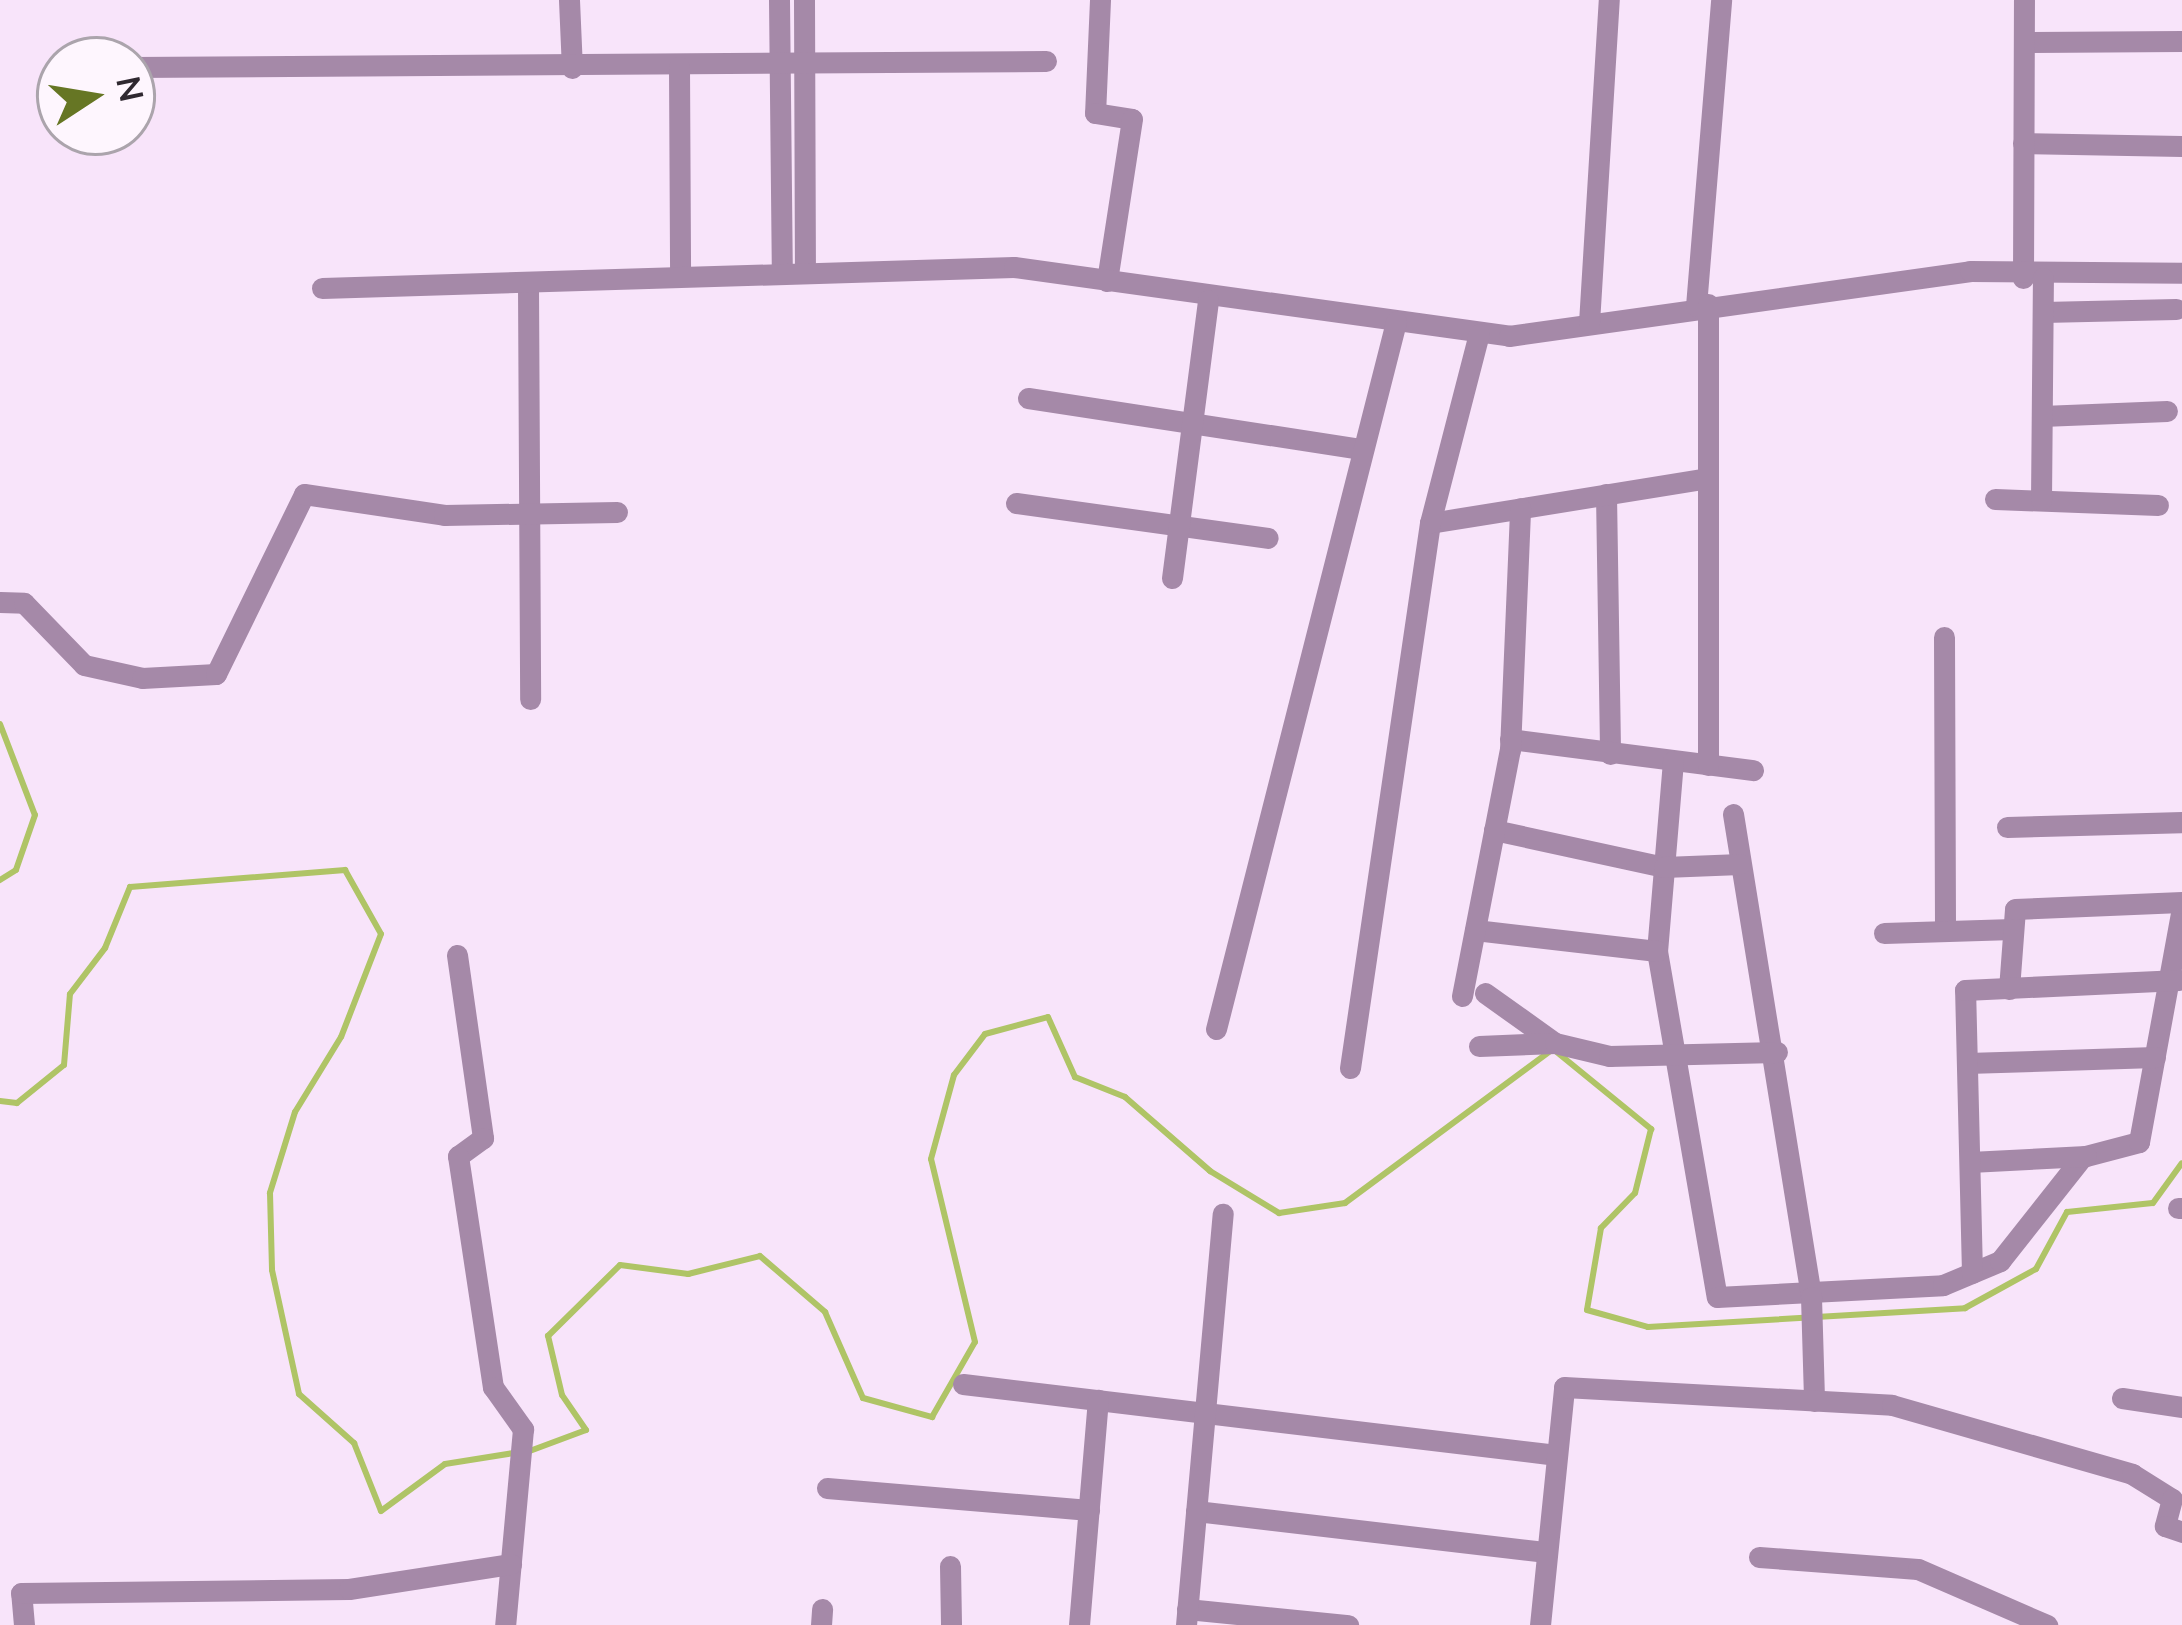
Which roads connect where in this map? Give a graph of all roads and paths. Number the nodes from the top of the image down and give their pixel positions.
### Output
1 (569, 0) edge
2 (779, 0) edge
3 (804, 0) edge
4 (1100, 0) edge
5 (1609, 0) edge
6 (1721, 0) edge
7 (2024, 0) edge
8 (2182, 41) edge
9 (2024, 42) junction
10 (1046, 62) dead end
11 (780, 65) junction
12 (804, 65) junction
13 (156, 67) edge
14 (679, 67) junction
15 (572, 68) junction
16 (2023, 143) junction
17 (2182, 146) edge
18 (2182, 273) edge
19 (794, 274) junction
20 (680, 275) junction
21 (2033, 278) junction
22 (1107, 281) junction
23 (528, 286) junction
24 (322, 288) dead end
25 (1208, 300) junction
26 (1702, 305) junction
27 (2176, 309) dead end
28 (2043, 312) junction
29 (1396, 322) junction
30 (1589, 323) junction
31 (1479, 334) junction
32 (1028, 398) dead end
33 (2168, 411) dead end
34 (2042, 416) junction
35 (1192, 423) junction
36 (1363, 449) junction
37 (1708, 478) junction
38 (1606, 494) junction
39 (1995, 499) dead end
40 (2041, 500) junction
41 (1016, 503) dead end
42 (2158, 505) dead end
43 (1520, 508) junction
44 (616, 512) dead end
45 (530, 516) junction
46 (1430, 523) junction
47 (1178, 526) junction
48 (1268, 538) dead end
49 (1172, 578) dead end
50 (0, 602) edge
51 (1944, 637) dead end
52 (530, 699) dead end
53 (1510, 739) junction
54 (1610, 754) junction
55 (1673, 761) junction
56 (1708, 766) junction
57 (1754, 770) dead end
58 (1733, 814) dead end
59 (2182, 822) edge
60 (2007, 827) dead end
61 (1494, 830) junction
62 (1740, 864) junction
63 (1664, 867) junction
64 (2182, 905) edge
65 (2013, 929) junction
66 (1475, 930) junction
67 (1945, 931) junction
68 (1884, 933) dead end
69 (1657, 951) junction
70 (457, 955) dead end
71 (2175, 981) edge
72 (2008, 988) junction
73 (1216, 1029) dead end
74 (1555, 1042) junction
75 (1479, 1046) dead end
76 (1777, 1052) junction
77 (1681, 1054) junction
78 (2155, 1058) junction
79 (1967, 1063) junction
80 (1350, 1069) dead end
81 (2086, 1156) junction
82 (1970, 1162) junction
83 (1223, 1214) dead end
84 (1972, 1273) junction
85 (1810, 1298) junction
86 (963, 1384) dead end
87 (2122, 1398) dead end
88 (1098, 1400) junction
89 (1814, 1400) junction
90 (2182, 1407) edge
91 (1205, 1413) junction
92 (1557, 1455) junction
93 (827, 1488) dead end
94 (1089, 1510) junction
95 (1196, 1511) junction
96 (2182, 1532) edge
97 (1547, 1552) junction
98 (1759, 1557) dead end
99 (511, 1564) junction
100 (950, 1566) dead end
101 (1186, 1617) edge
102 (24, 1625) edge
103 (505, 1625) edge
104 (951, 1625) edge
105 (1079, 1625) edge
106 (1348, 1625) edge
107 (1540, 1625) edge
108 (2047, 1625) edge

1 - 15 street
2 - 11 street
3 - 12 street
4 - 22 street
5 - 30 street
6 - 26 street
7 - 9 street
8 - 9 street
9 - 16 street
10 - 12 street
11 - 12 street
11 - 14 street
11 - 19 street
12 - 19 street
13 - 15 street
14 - 15 street
14 - 20 street
16 - 17 street
16 - 21 street
18 - 21 street
19 - 20 street
19 - 22 street
20 - 23 street
21 - 26 street
21 - 28 street
22 - 25 street
23 - 24 street
23 - 45 street
25 - 29 street
25 - 35 street
26 - 30 street
26 - 37 street
27 - 28 street
28 - 34 street
29 - 31 street
29 - 36 street
30 - 31 street
31 - 46 street
32 - 35 street
33 - 34 street
34 - 40 street
35 - 36 street
35 - 47 street
36 - 73 street
37 - 38 street
37 - 56 street
38 - 43 street
38 - 54 street
39 - 40 street
40 - 42 street
41 - 47 street
43 - 46 street
43 - 53 street
44 - 45 street
45 - 50 street
45 - 52 street
46 - 80 street
47 - 48 street
47 - 49 street
51 - 67 street
53 - 54 street
53 - 61 street
54 - 55 street
55 - 56 street
55 - 63 street
56 - 57 street
58 - 62 street
59 - 60 street
61 - 63 street
61 - 66 street
62 - 63 street
62 - 76 street
63 - 69 street
64 - 65 street
64 - 71 street
65 - 67 street
65 - 72 street
66 - 69 street
66 - 74 street
67 - 68 street
69 - 77 street
70 - 99 street
71 - 72 street
71 - 78 street
72 - 79 street
74 - 75 street
74 - 77 street
76 - 77 street
76 - 85 street
77 - 85 street
78 - 79 street
78 - 81 street
79 - 82 street
81 - 82 street
81 - 84 street
82 - 84 street
83 - 91 street
84 - 85 street
85 - 89 street
86 - 88 street
87 - 90 street
88 - 91 street
88 - 94 street
89 - 92 street
89 - 96 street
91 - 92 street
91 - 95 street
92 - 97 street
93 - 94 street
94 - 105 street
95 - 97 street
95 - 101 street
97 - 107 street
98 - 108 street
99 - 102 street
99 - 103 street
100 - 104 street
101 - 106 street

